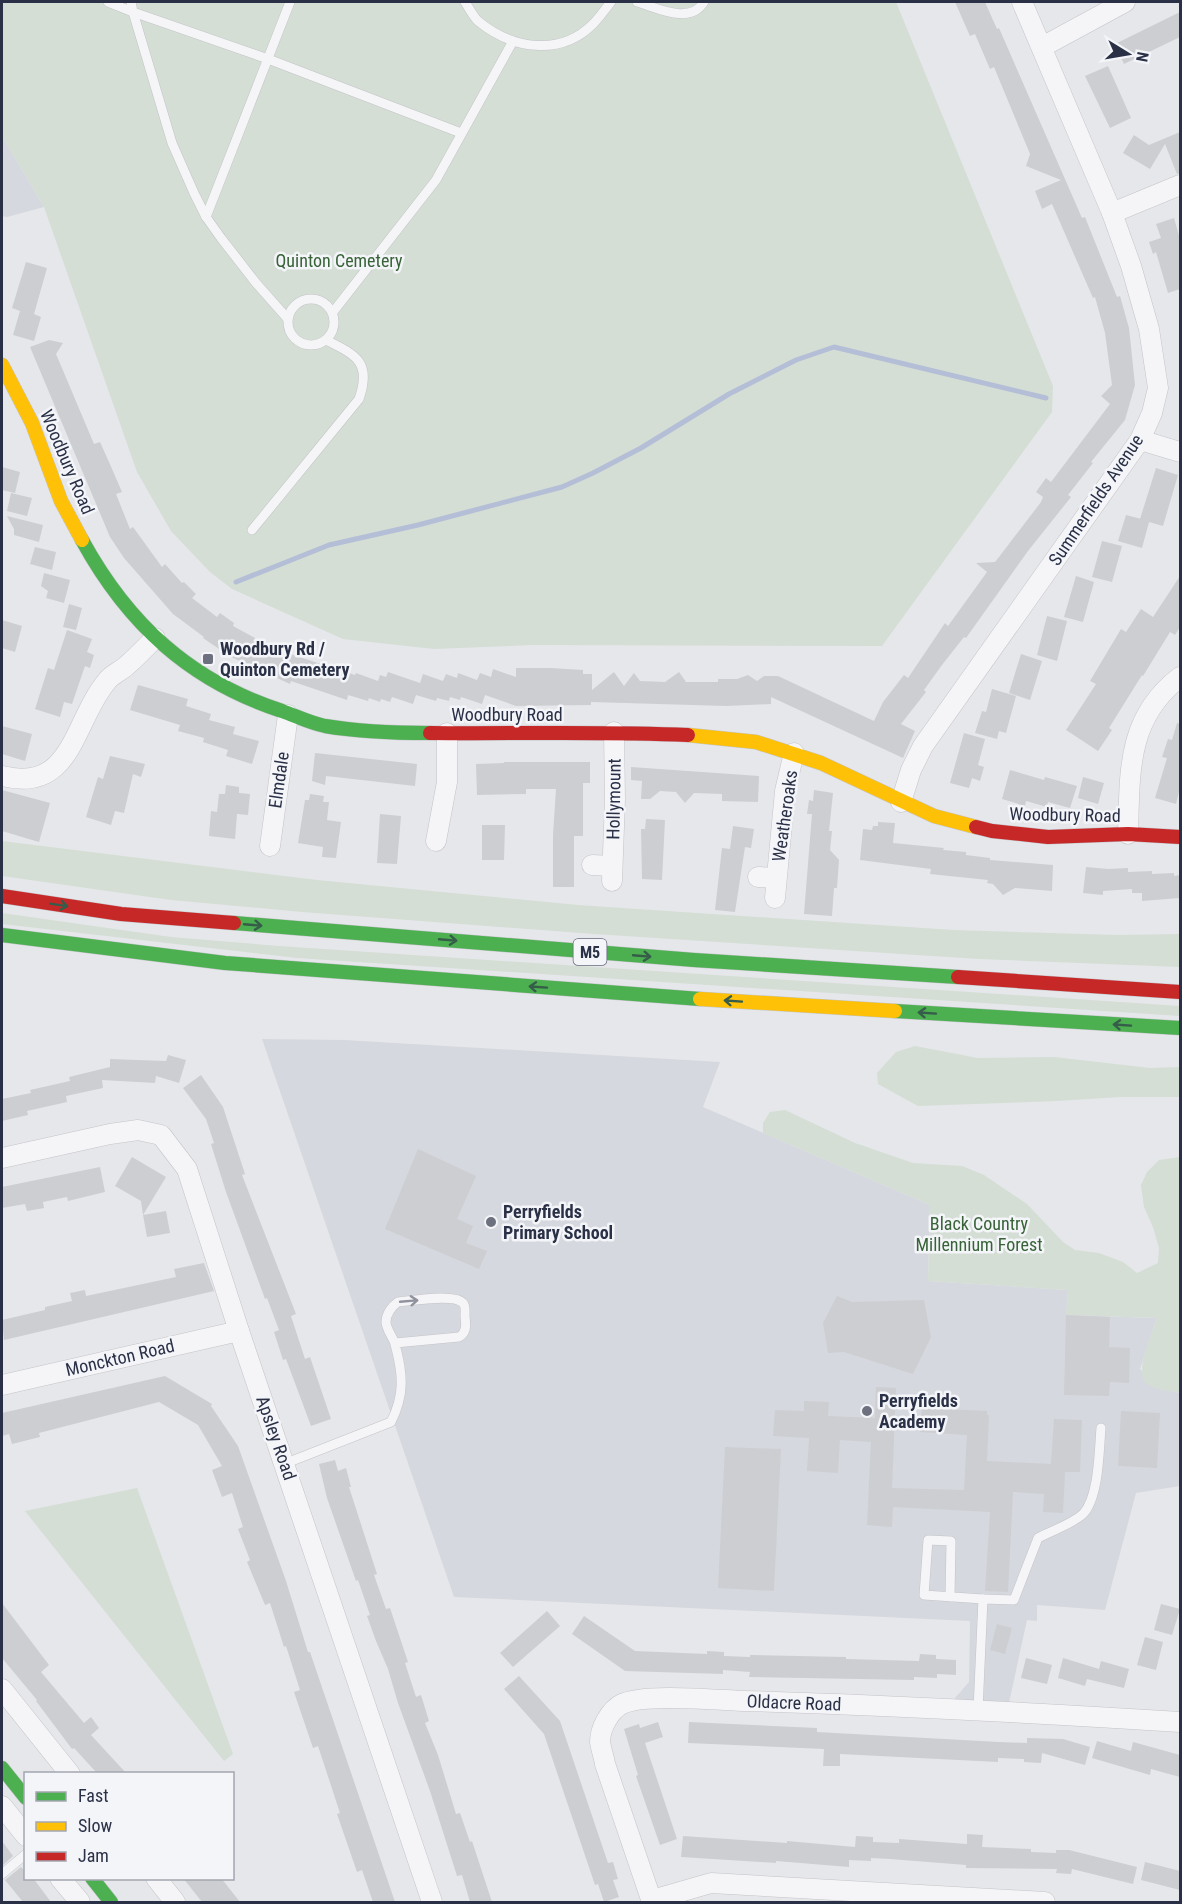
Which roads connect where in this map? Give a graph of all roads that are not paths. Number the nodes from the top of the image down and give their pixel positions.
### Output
1 (108, 2) edge
2 (131, 2) edge
3 (290, 2) edge
4 (465, 2) edge
5 (611, 2) edge
6 (637, 2) edge
7 (704, 2) edge
8 (1022, 2) edge
9 (1125, 2) edge
10 (133, 12) junction
11 (513, 41) junction
12 (1042, 47) junction
13 (268, 59) junction
14 (461, 133) junction
15 (1180, 185) edge
16 (1112, 213) junction
17 (206, 217) junction
18 (333, 312) junction
19 (287, 318) junction
20 (326, 340) junction
21 (2, 365) edge
22 (1140, 440) junction
23 (1180, 452) edge
24 (252, 530) dead end
25 (155, 638) junction
26 (1180, 677) edge
27 (288, 715) junction
28 (614, 732) junction
29 (447, 733) junction
30 (794, 753) junction
31 (2, 776) edge
32 (901, 802) junction
33 (1128, 834) junction
34 (1180, 837) edge
35 (436, 842) dead end
36 (270, 846) dead end
37 (592, 866) dead end
38 (770, 884) dead end
39 (2, 896) edge
40 (2, 935) edge
41 (1180, 992) edge
42 (1180, 1028) edge
43 (2, 1158) edge
44 (239, 1331) junction
45 (395, 1343) junction
46 (2, 1385) edge
47 (1101, 1428) dead end
48 (284, 1464) junction
49 (950, 1597) junction
50 (983, 1599) junction
51 (2, 1689) edge
52 (978, 1710) junction
53 (1180, 1722) edge
54 (2, 1768) edge
55 (69, 1772) edge
56 (24, 1796) edge
57 (2, 1806) edge
58 (24, 1834) edge
59 (24, 1856) edge
60 (2, 1874) edge
61 (62, 1880) edge
62 (94, 1880) edge
63 (158, 1880) edge
64 (652, 1901) edge
65 (80, 1902) edge
66 (111, 1902) edge
67 (175, 1902) edge
68 (432, 1902) edge
69 (1045, 1902) edge

1 - 10 lane
2 - 10 lane
3 - 13 lane
4 - 11 lane
5 - 11 lane
6 - 7 lane
8 - 12 street, Summerfields Avenue
9 - 12 street
10 - 13 lane
10 - 17 lane
11 - 14 lane
12 - 16 street, Summerfields Avenue
13 - 14 lane
13 - 17 lane
14 - 18 lane
15 - 16 street
16 - 22 street, Summerfields Avenue
17 - 19 lane
18 - 19 lane
18 - 20 lane
19 - 20 lane
20 - 24 lane
21 - 25 main road, Woodbury Road
22 - 23 street
22 - 32 street, Summerfields Avenue
25 - 27 main road, Woodbury Road
25 - 31 street
26 - 33 street
27 - 29 main road, Woodbury Road
27 - 36 street, Elmdale
28 - 29 main road, Woodbury Road
28 - 30 main road, Woodbury Road
28 - 37 street, Hollymount
29 - 35 street
30 - 32 main road, Woodbury Road
30 - 38 street, Weatheroaks
32 - 33 main road, Woodbury Road
33 - 34 main road, Woodbury Road
39 -> 41 main road, M5
42 -> 40 main road, M5
43 - 44 street, Apsley Road
44 - 46 street, Monckton Road
44 - 48 street, Apsley Road
45 -> 45 lane
45 - 48 lane
47 - 50 lane
48 - 68 street, Apsley Road
49 - 49 lane
49 - 50 lane
50 - 52 lane
51 - 55 street
52 - 53 street, Oldacre Road
52 - 64 street, Oldacre Road
54 - 56 main road
57 - 58 street
59 - 60 lane
61 - 65 street
62 - 66 main road
63 - 67 street
64 - 69 street

